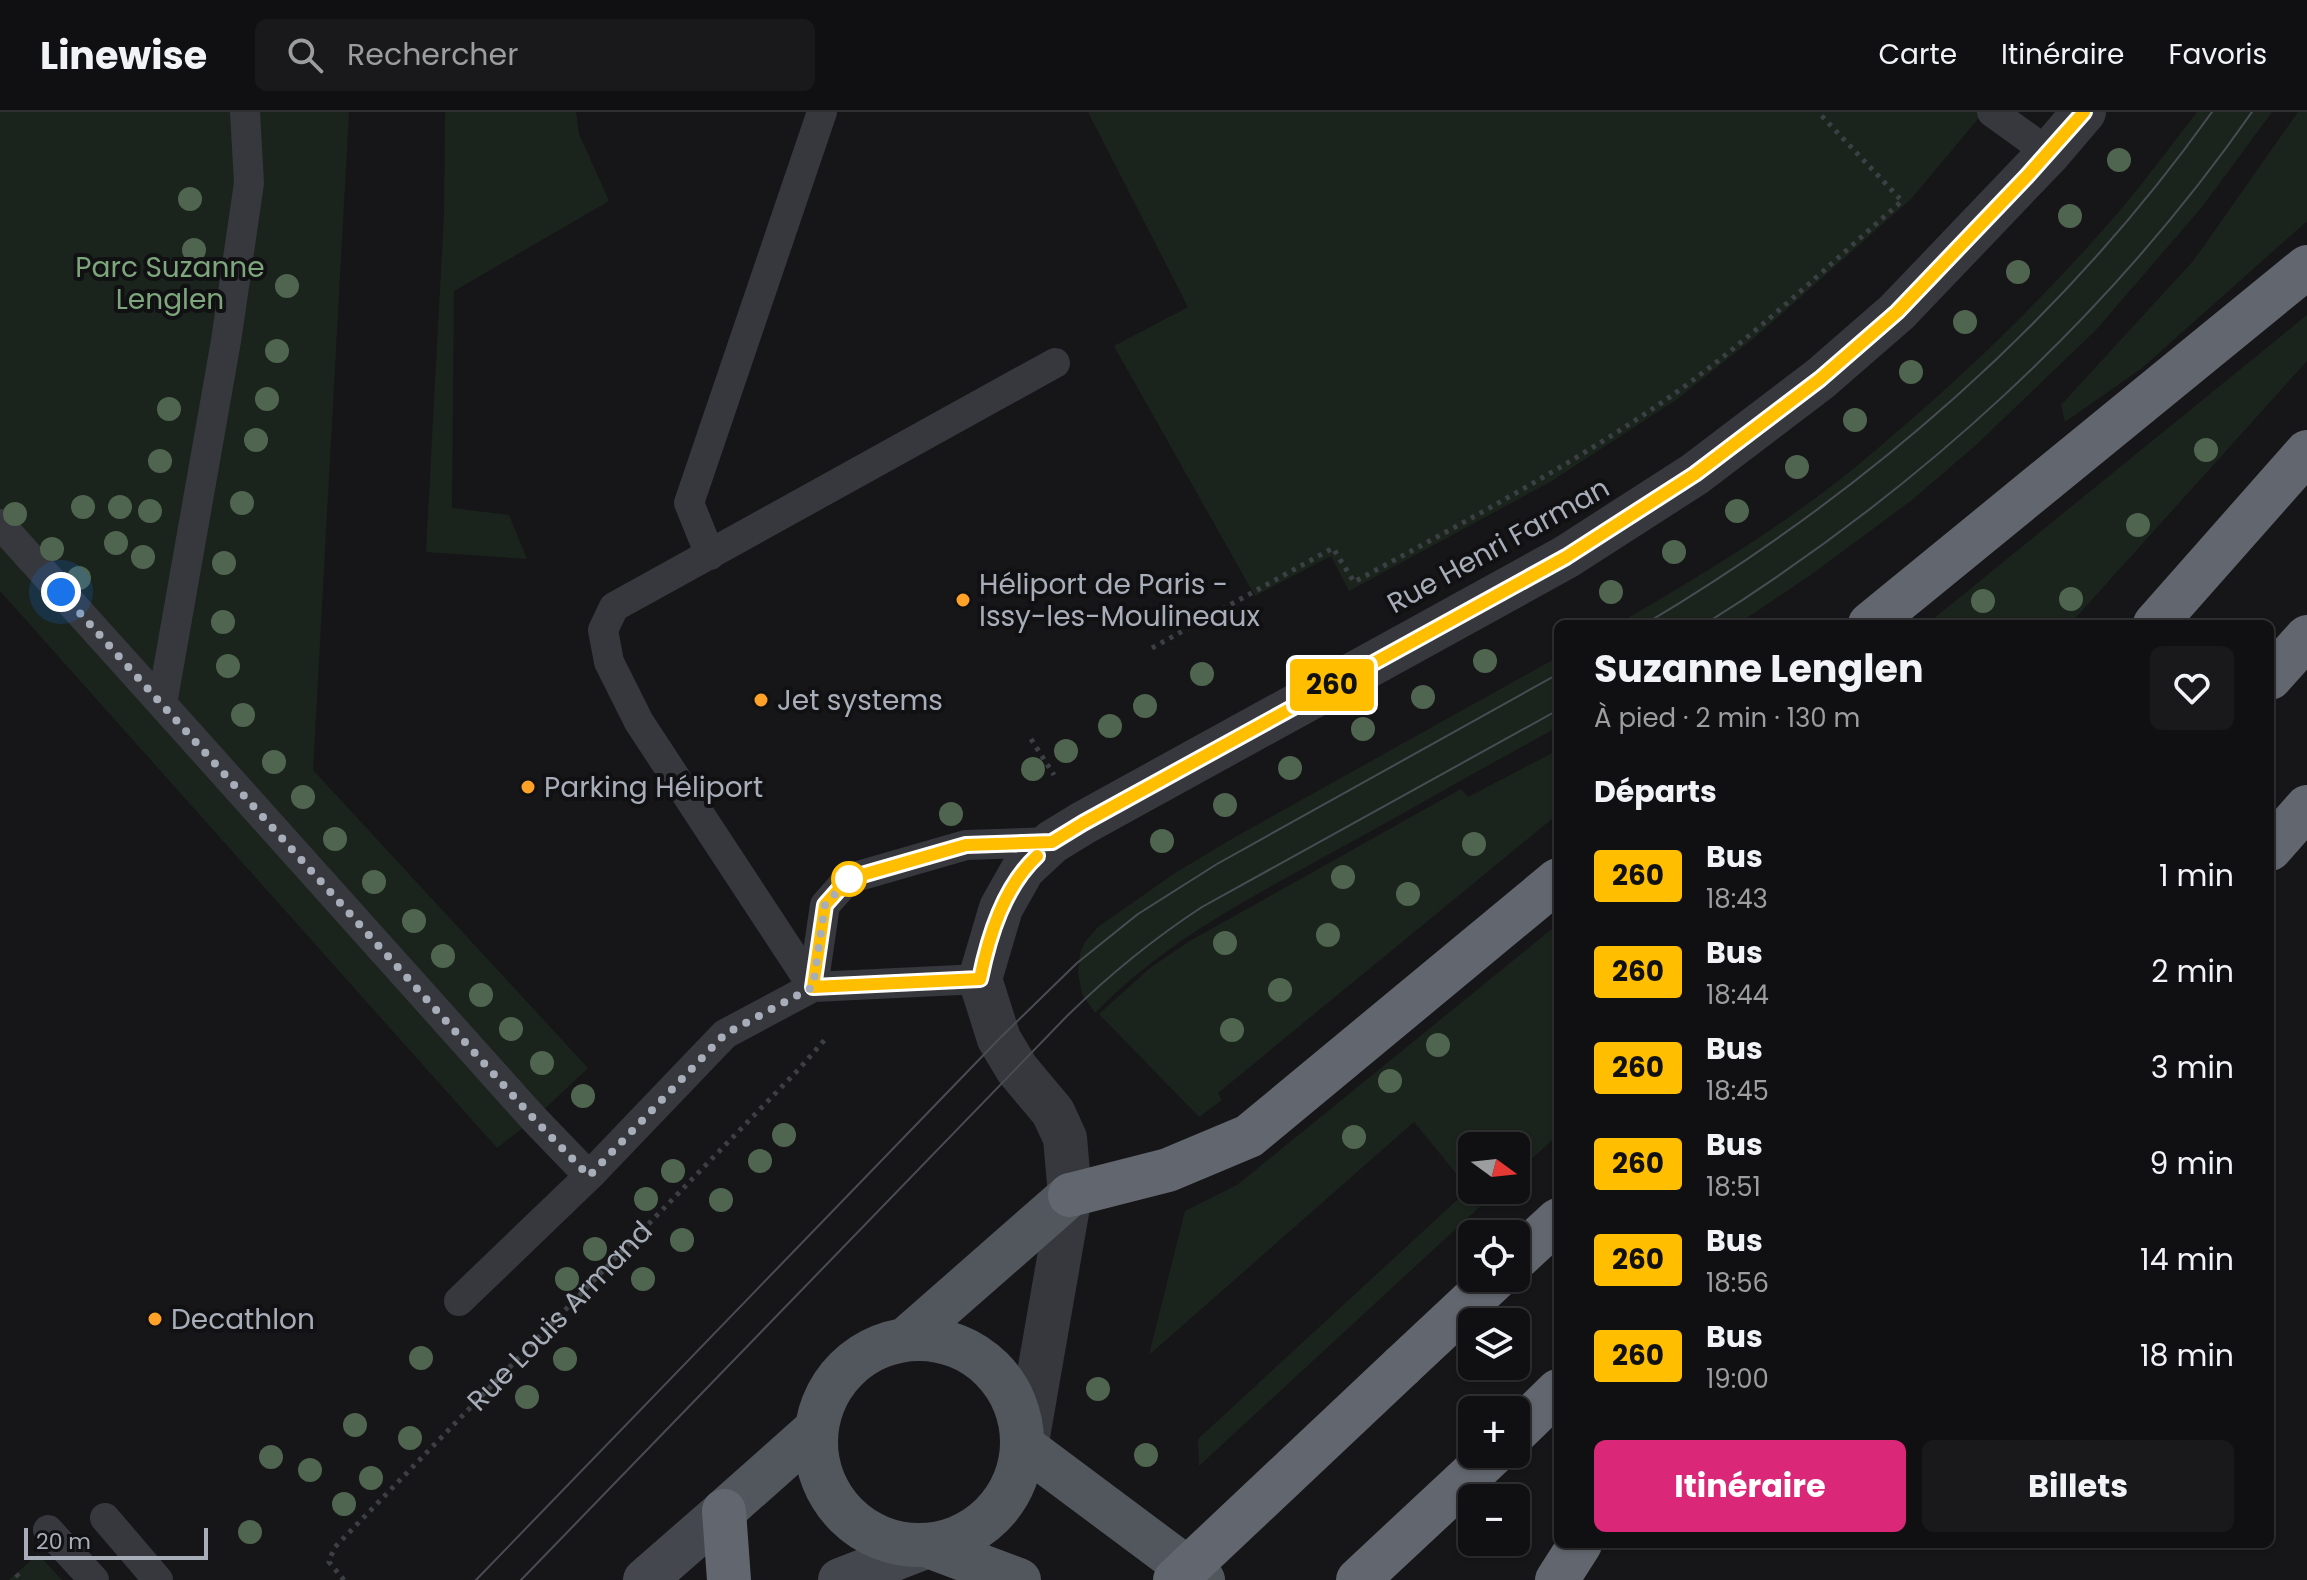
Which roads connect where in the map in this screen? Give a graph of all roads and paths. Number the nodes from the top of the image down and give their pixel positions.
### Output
1 (245, 112) edge
2 (822, 112) edge
3 (1818, 112) edge
4 (1992, 112) edge
5 (2084, 112) edge
6 (2049, 153) junction
7 (2307, 267) edge
8 (1055, 363) dead end
9 (2307, 452) edge
10 (0, 524) edge
11 (710, 555) junction
12 (1875, 620) edge
13 (2159, 620) edge
14 (2307, 637) edge
15 (1152, 648) dead end
16 (2274, 674) edge
17 (162, 704) junction
18 (1031, 739) dead end
19 (1059, 784) dead end
20 (2307, 807) edge
21 (1052, 842) junction
22 (2274, 844) edge
23 (1554, 883) edge
24 (980, 979) junction
25 (813, 987) junction
26 (811, 1057) dead end
27 (589, 1176) junction
28 (1070, 1195) junction
29 (1554, 1224) edge
30 (1530, 1246) edge
31 (1481, 1292) edge
32 (459, 1301) dead end
33 (907, 1338) junction
34 (1554, 1395) edge
35 (1530, 1418) edge
36 (815, 1430) junction
37 (1026, 1448) junction
38 (1478, 1468) edge
39 (724, 1511) junction
40 (105, 1518) dead end
41 (48, 1530) dead end
42 (928, 1546) junction
43 (1577, 1548) edge
44 (16, 1574) dead end
45 (22, 1580) edge
46 (94, 1580) edge
47 (158, 1580) edge
48 (344, 1580) edge
49 (645, 1580) edge
50 (729, 1580) edge
51 (840, 1580) edge
52 (1019, 1580) edge
53 (1175, 1580) edge
54 (1203, 1580) edge
55 (1358, 1580) edge
56 (1557, 1580) edge

1 - 17 lane
2 - 11 lane
3 - 15 path
4 - 6 lane
5 - 6 street, Rue Henri Farman
6 - 21 street, Rue Henri Farman
7 - 12 highway
8 - 11 lane
9 - 13 highway
10 - 17 lane
11 - 25 lane
14 - 16 highway
17 - 27 lane
18 - 19 path
20 - 22 highway
21 - 24 street, Rue Henri Farman
21 - 25 lane
23 - 28 highway
24 - 25 lane
24 - 28 street
25 - 27 lane
26 - 48 path, Rue Louis Armand
27 - 32 lane
28 - 33 main road
28 - 37 street
29 - 30 highway
31 - 53 highway, bridge
33 - 36 main road
33 - 37 main road
34 - 35 highway
36 - 39 main road
36 - 42 main road
37 - 42 main road
37 - 54 main road
38 - 55 highway
39 - 49 street
39 - 50 highway
40 - 47 lane
41 - 46 lane
42 - 51 street
42 - 52 main road
43 - 56 highway
44 - 45 path

